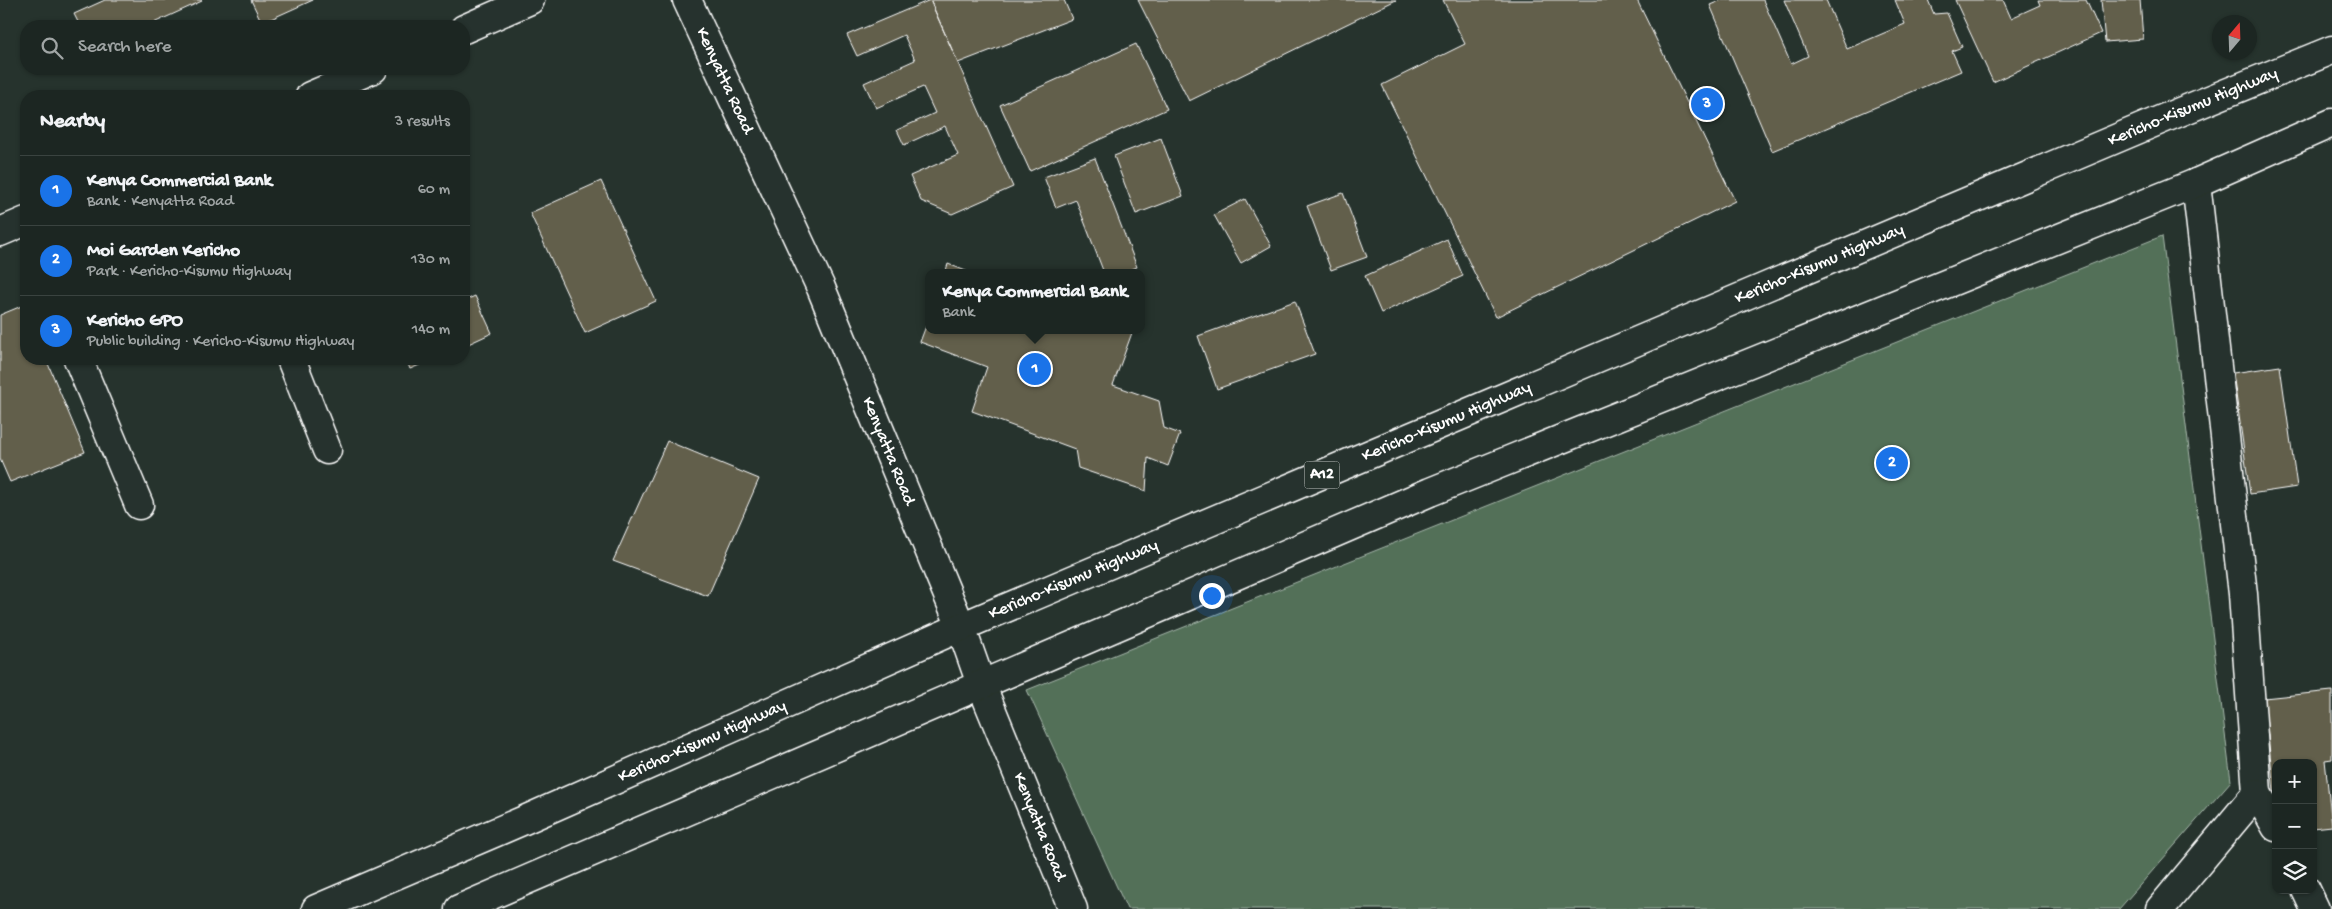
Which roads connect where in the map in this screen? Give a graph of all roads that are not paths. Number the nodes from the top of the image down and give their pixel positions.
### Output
1 (530, 0) edge
2 (687, 0) edge
3 (470, 26) edge
4 (2332, 50) edge
5 (359, 75) edge
6 (324, 90) edge
7 (2332, 123) edge
8 (2196, 183) junction
9 (81, 365) edge
10 (293, 365) edge
11 (327, 450) dead end
12 (139, 505) dead end
13 (961, 627) junction
14 (982, 684) junction
15 (2257, 793) junction
16 (2272, 820) edge
17 (2308, 894) edge
18 (316, 909) edge
19 (459, 909) edge
20 (1073, 909) edge
21 (2160, 909) edge
22 (2315, 909) edge

1 - 3 main road
2 - 13 main road, Kenyatta Road
4 - 13 main road, Kericho-Kisumu Highway / A12
5 - 6 main road
7 - 8 main road
8 - 14 main road
8 - 15 main road
9 - 12 main road
10 - 11 main road
13 - 14 main road, Kenyatta Road
13 - 18 main road, Kericho-Kisumu Highway / A12
14 - 19 main road
14 - 20 main road, Kenyatta Road
15 - 16 main road
15 - 21 main road
17 - 22 main road

